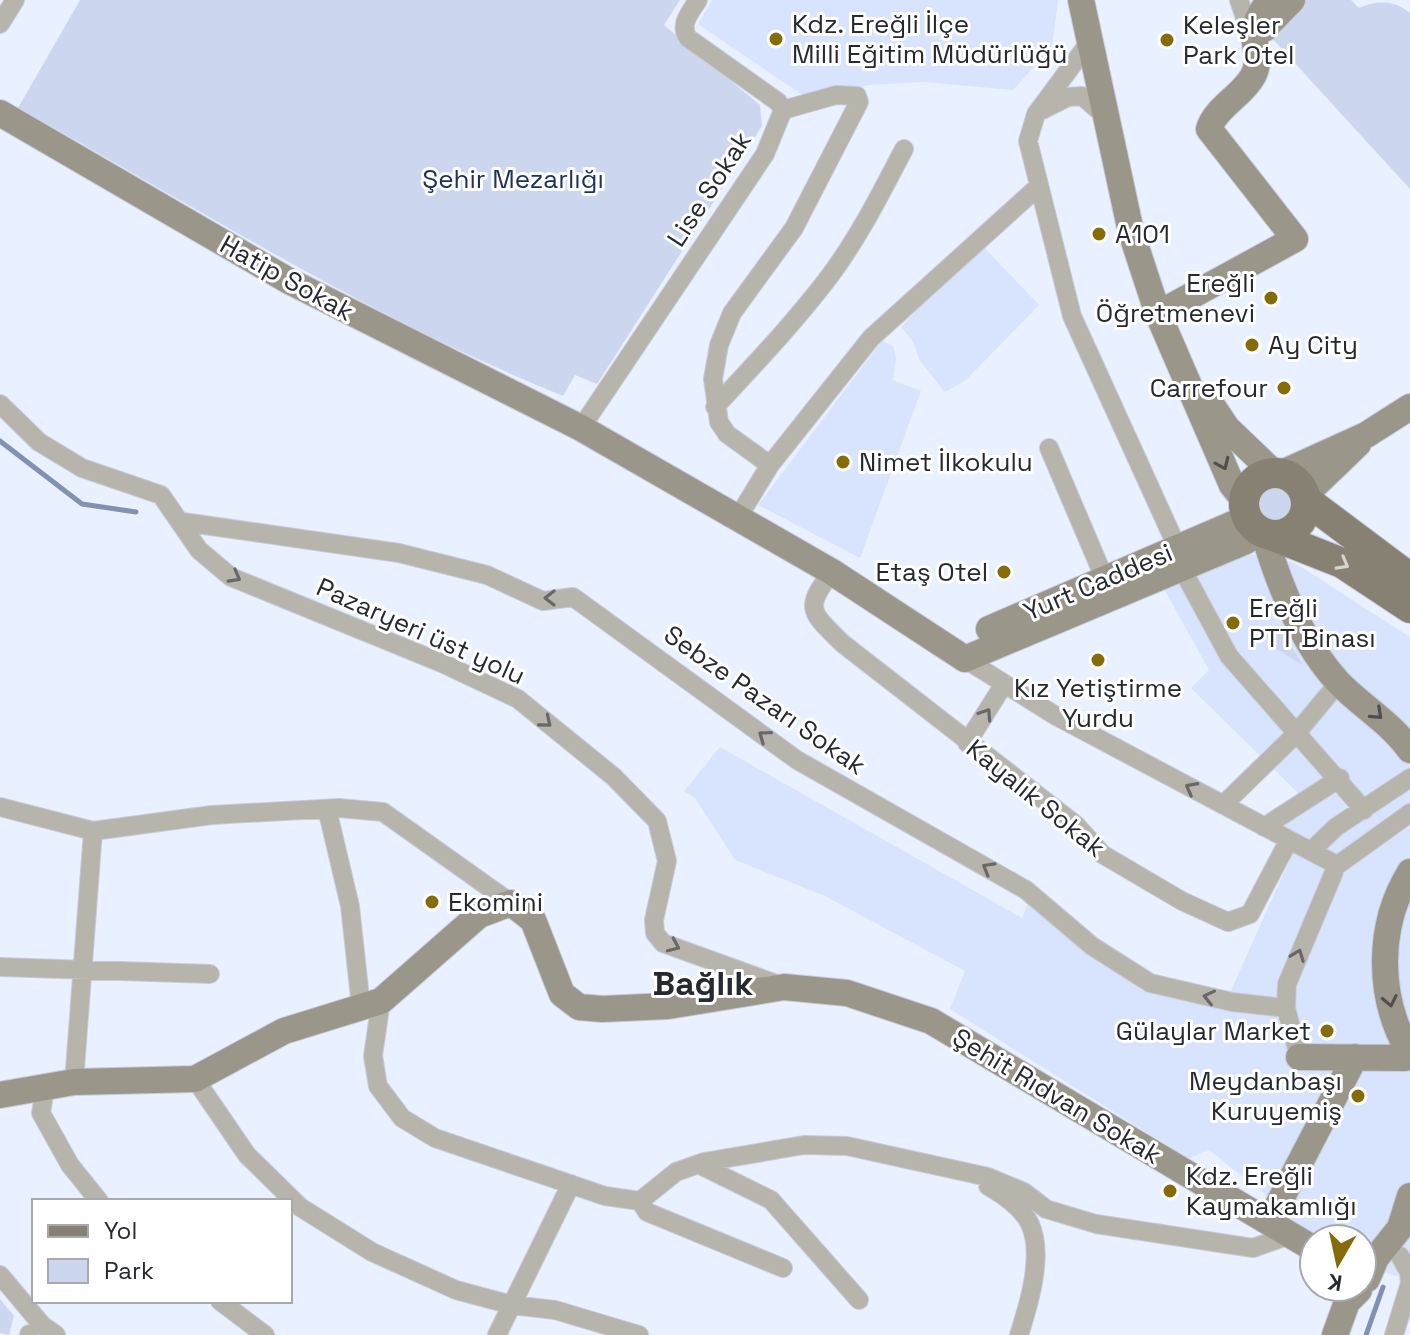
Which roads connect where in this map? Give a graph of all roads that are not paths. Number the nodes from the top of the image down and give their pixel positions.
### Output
1 (15, 0) edge
2 (698, 0) edge
3 (1081, 0) edge
4 (1239, 0) edge
5 (1270, 0) edge
6 (1292, 0) edge
7 (0, 24) edge
8 (1253, 40) junction
9 (1088, 44) junction
10 (783, 110) junction
11 (0, 113) edge
12 (1036, 114) junction
13 (1104, 115) junction
14 (904, 149) dead end
15 (1039, 186) junction
16 (1158, 314) junction
17 (1170, 341) junction
18 (0, 404) edge
19 (715, 407) junction
20 (1410, 407) edge
21 (581, 428) junction
22 (1366, 435) junction
23 (1049, 448) dead end
24 (770, 465) junction
25 (1277, 473) junction
26 (1306, 498) junction
27 (737, 519) junction
28 (183, 522) junction
29 (1256, 523) junction
30 (1180, 558) junction
31 (832, 572) junction
32 (1410, 578) edge
33 (1108, 587) junction
34 (1410, 608) edge
35 (957, 652) junction
36 (1339, 682) junction
37 (1004, 684) junction
38 (1295, 735) junction
39 (967, 743) junction
40 (1410, 750) edge
41 (1340, 778) junction
42 (1410, 778) edge
43 (1223, 805) junction
44 (0, 807) edge
45 (327, 809) junction
46 (1364, 810) junction
47 (1410, 813) edge
48 (1264, 827) junction
49 (93, 831) junction
50 (1289, 840) junction
51 (1311, 851) junction
52 (1335, 867) junction
53 (1410, 872) edge
54 (511, 903) junction
55 (0, 967) edge
56 (82, 972) junction
57 (210, 974) dead end
58 (784, 987) junction
59 (371, 1004) junction
60 (1286, 1008) junction
61 (1299, 1057) joint
62 (1355, 1057) junction
63 (1408, 1057) edge
64 (195, 1079) junction
65 (74, 1082) junction
66 (45, 1088) junction
67 (0, 1095) edge
68 (698, 1164) junction
69 (965, 1172) junction
70 (571, 1184) junction
71 (1410, 1196) edge
72 (97, 1199) edge
73 (292, 1199) edge
74 (292, 1199) edge
75 (640, 1201) junction
76 (1280, 1228) junction
77 (1298, 1239) edge
78 (1378, 1259) edge
79 (783, 1268) dead end
80 (0, 1275) edge
81 (1378, 1278) edge
82 (1410, 1283) edge
83 (859, 1300) dead end
84 (223, 1303) edge
85 (512, 1305) junction
86 (37, 1333) edge
87 (265, 1335) edge
88 (497, 1335) edge
89 (639, 1335) edge
90 (1019, 1335) edge
91 (1394, 1335) edge

1 - 7 street
2 - 10 street
3 - 9 street
4 - 8 street
5 - 8 street
6 - 8 street
8 - 16 street
9 - 12 street
9 - 13 street
10 - 19 street
10 - 21 street, Lise Sokak
11 - 21 street, Hatip Sokak
12 - 13 street
12 - 15 street
13 - 16 street
14 - 19 street
15 - 24 street
15 - 30 street
16 - 17 street
17 - 25 street
17 -> 29 street
18 - 28 street, Pazaryeri üst yolu
19 - 24 street
20 - 22 street
21 - 27 street
22 - 25 street
22 - 26 street
23 - 33 street
24 - 27 street
25 - 26 main road
25 - 29 main road
26 - 29 main road
26 - 32 main road
27 - 31 street
28 -> 58 street, Pazaryeri üst yolu
60 -> 28 street, Sebze Pazarı Sokak
29 - 30 street, Yurt Caddesi
29 -> 34 main road
29 - 36 street
30 - 33 street, Yurt Caddesi
30 - 38 street
31 - 35 street
31 - 39 street, Kayalık Sokak
33 - 35 street, Yurt Caddesi
35 - 37 street
36 - 38 street
36 -> 40 street
39 -> 37 street
43 -> 37 street
38 - 41 street
38 - 43 street
39 - 50 street, Kayalık Sokak
41 - 46 street
41 - 48 street
42 - 46 street
43 - 48 street
44 - 49 street
45 - 49 street
45 - 54 street
45 - 59 street
46 - 51 street
47 - 52 street
48 - 50 street
49 - 56 street
50 - 51 street
51 - 52 street
60 -> 52 street
53 -> 63 street
54 - 58 street, Şehit Rıdvan Sokak
54 - 59 street
55 - 56 street
56 - 57 street
56 - 65 street
58 - 76 street, Şehit Rıdvan Sokak
59 - 64 street
59 - 70 street
60 - 61 street
61 - 62 street
62 - 63 street
62 - 76 street
64 - 65 street
64 - 73 street
65 - 66 street
66 - 67 street
66 - 72 street
68 - 69 street
68 - 75 street
68 - 83 street
69 - 76 street
69 - 90 street
70 - 75 street
70 - 85 street
71 - 78 street
74 - 85 street
75 - 79 street
76 - 77 street, Şehit Rıdvan Sokak
80 - 86 street
81 - 82 street
82 - 91 street
84 - 87 street
85 - 88 street
85 - 89 street

